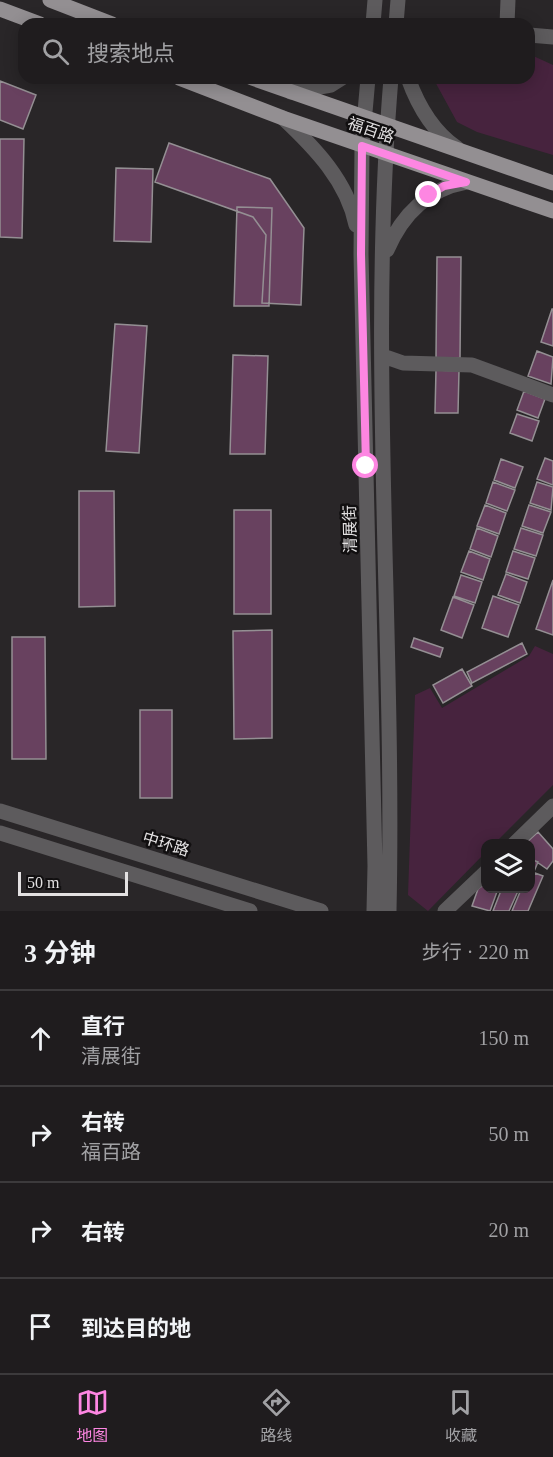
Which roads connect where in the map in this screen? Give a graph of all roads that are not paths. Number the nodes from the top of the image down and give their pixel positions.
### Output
1 (50, 0) edge
2 (375, 0) edge
3 (398, 0) edge
4 (508, 0) edge
5 (0, 9) edge
6 (23, 18) edge
7 (96, 18) edge
8 (374, 18) edge
9 (396, 18) edge
10 (507, 18) edge
11 (535, 36) edge
12 (553, 37) edge
13 (194, 84) edge
14 (267, 84) edge
15 (333, 84) edge
16 (367, 84) edge
17 (391, 84) edge
18 (411, 84) edge
19 (287, 92) junction
20 (283, 118) junction
21 (364, 120) junction
22 (387, 127) junction
23 (362, 146) junction
24 (464, 153) junction
25 (385, 154) junction
26 (466, 182) junction
27 (553, 183) edge
28 (553, 212) edge
29 (361, 254) junction
30 (384, 259) junction
31 (383, 356) junction
32 (553, 395) edge
33 (553, 806) edge
34 (0, 811) edge
35 (0, 833) edge
36 (518, 839) edge
37 (481, 877) edge
38 (250, 911) edge
39 (321, 911) edge
40 (374, 911) edge
41 (389, 911) edge
42 (445, 911) edge

1 - 7 main road
2 - 8 street
3 - 9 street
4 - 10 street
5 - 6 main road
11 - 12 street
13 - 20 main road, 福百路
14 - 19 main road, 福百路
15 - 19 street
16 - 21 street, 清展街
17 - 22 street
18 - 24 street
19 - 21 main road, 福百路
20 - 23 main road, 福百路
20 - 29 street
21 - 22 main road, 福百路
21 - 23 street, 清展街
22 - 24 main road, 福百路
22 - 25 street
23 - 25 main road, 福百路
23 - 29 street, 清展街
24 - 27 main road, 福百路
25 - 26 main road, 福百路
25 - 30 street
26 - 28 main road, 福百路
26 - 30 street
29 - 40 street, 清展街
30 - 31 street
31 - 32 street
31 - 41 street
33 - 36 street
34 - 39 street, 中环路
35 - 38 street
37 - 42 street

